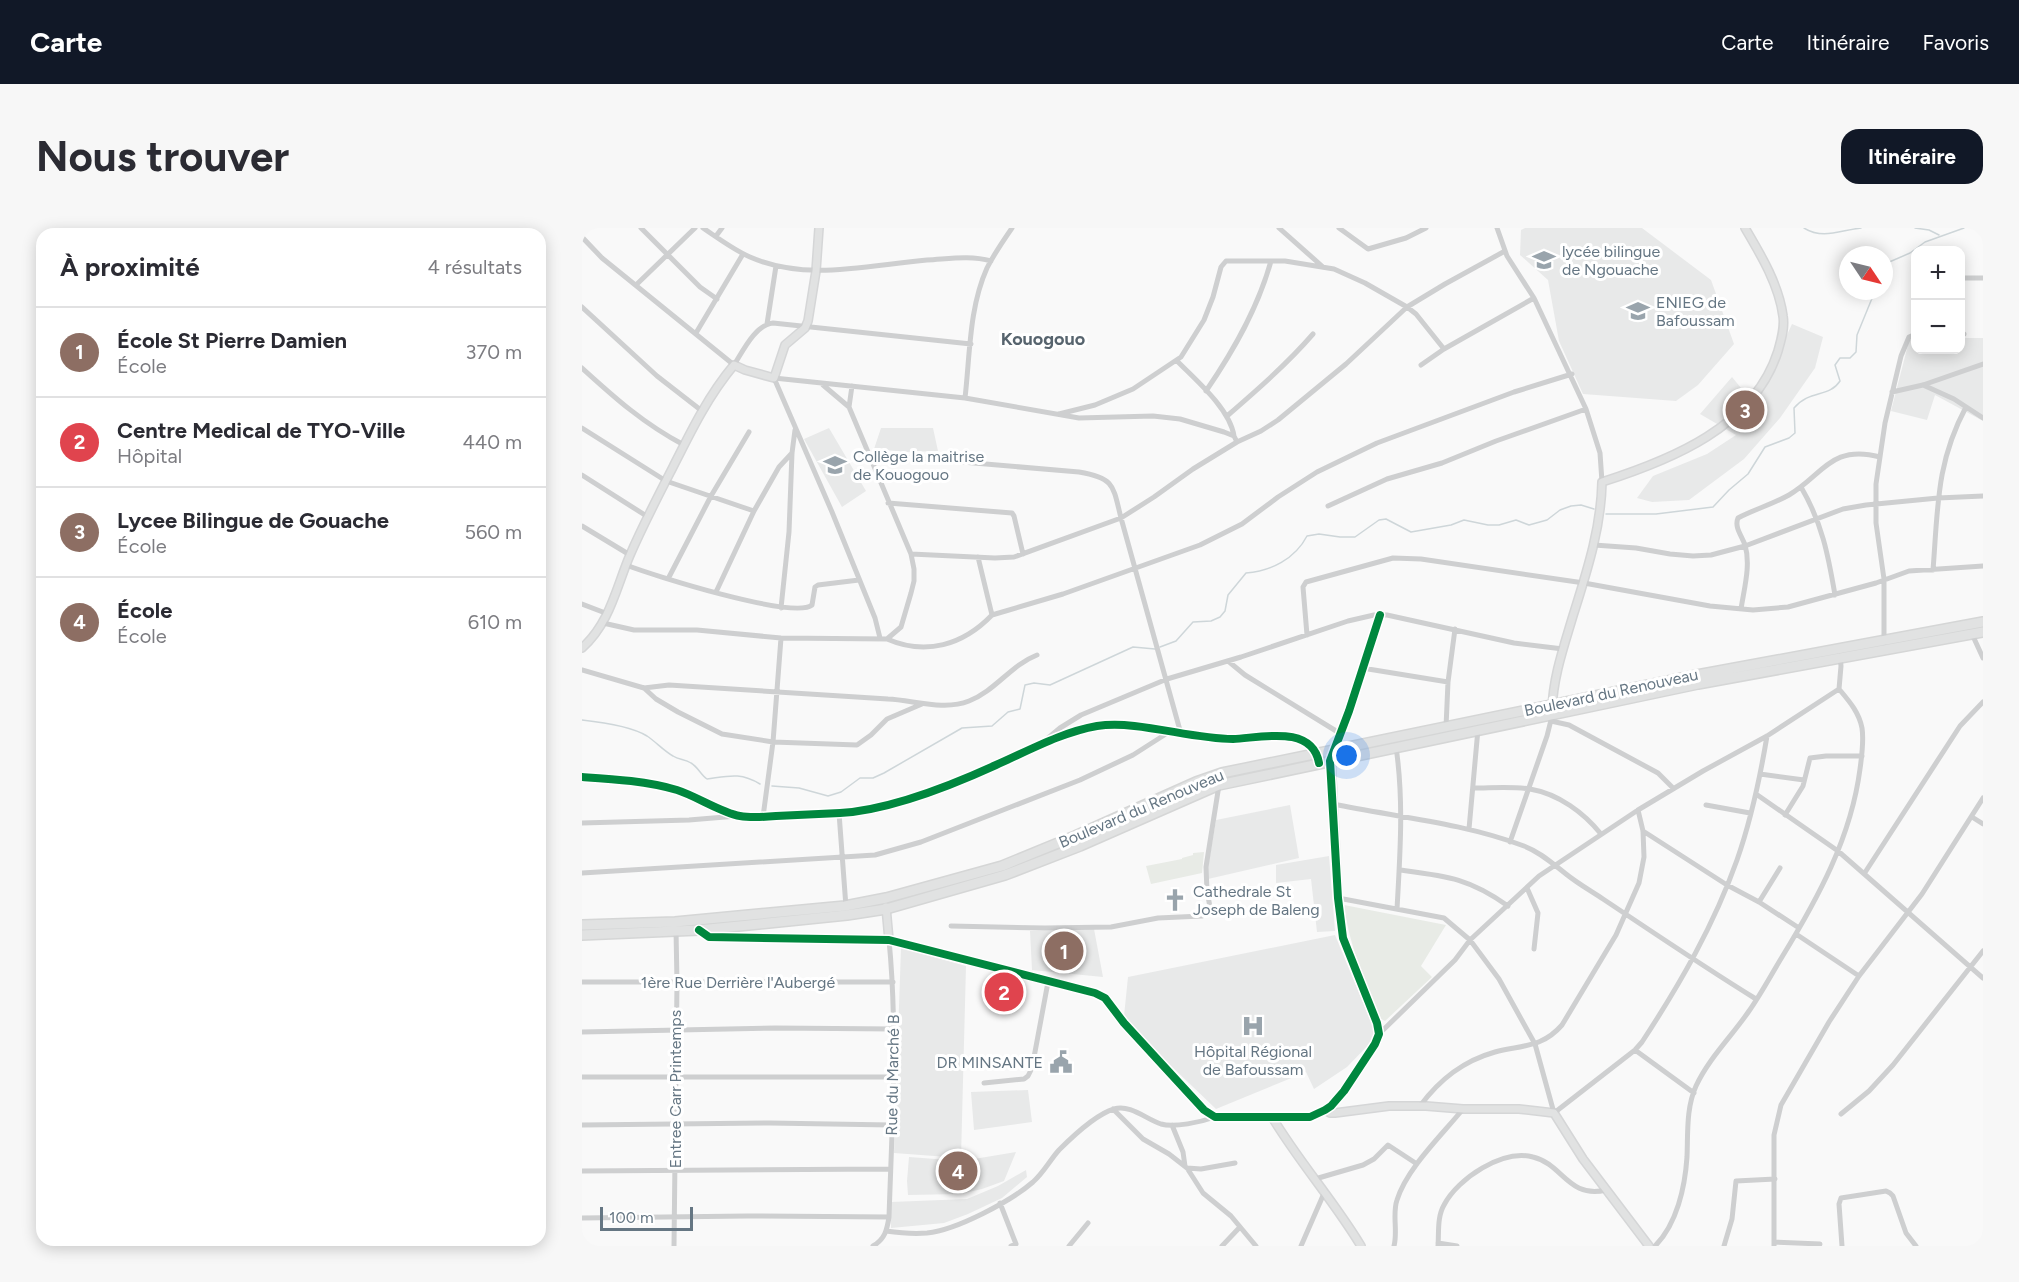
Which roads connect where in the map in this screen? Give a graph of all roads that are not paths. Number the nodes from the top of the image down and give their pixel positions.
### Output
1 (641, 228) edge
2 (695, 228) edge
3 (703, 228) edge
4 (722, 228) edge
5 (819, 228) edge
6 (1012, 228) edge
7 (1280, 228) edge
8 (1339, 228) edge
9 (1426, 228) edge
10 (1497, 228) edge
11 (1745, 228) edge
12 (716, 236) junction
13 (582, 237) edge
14 (1505, 252) junction
15 (743, 254) junction
16 (668, 255) junction
17 (991, 261) junction
18 (1271, 261) junction
19 (776, 266) junction
20 (1324, 267) junction
21 (816, 271) junction
22 (1965, 278) edge
23 (1983, 278) edge
24 (636, 285) junction
25 (1534, 298) junction
26 (717, 299) junction
27 (582, 307) edge
28 (1407, 307) junction
29 (768, 324) junction
30 (805, 328) junction
31 (696, 333) junction
32 (1313, 334) dead end
33 (1911, 336) edge
34 (971, 344) junction
35 (1444, 349) junction
36 (1177, 361) junction
37 (734, 364) junction
38 (1983, 364) edge
39 (1421, 365) dead end
40 (582, 368) edge
41 (1572, 374) junction
42 (774, 378) junction
43 (824, 385) junction
44 (1923, 385) junction
45 (852, 386) junction
46 (1206, 391) junction
47 (1893, 392) junction
48 (965, 398) junction
49 (849, 407) junction
50 (1966, 407) junction
51 (1586, 409) junction
52 (702, 411) junction
53 (1055, 415) junction
54 (1227, 416) junction
55 (1983, 418) edge
56 (582, 428) edge
57 (795, 428) junction
58 (749, 432) dead end
59 (1236, 439) junction
60 (684, 445) junction
61 (792, 453) junction
62 (868, 454) junction
63 (1880, 458) junction
64 (582, 475) edge
65 (666, 481) junction
66 (1602, 482) junction
67 (1801, 487) junction
68 (711, 496) junction
69 (1983, 496) edge
70 (1938, 498) junction
71 (888, 503) junction
72 (1875, 504) junction
73 (1328, 506) dead end
74 (754, 511) junction
75 (648, 517) junction
76 (1121, 518) junction
77 (1817, 519) junction
78 (582, 526) edge
79 (1594, 544) junction
80 (1745, 546) junction
81 (910, 554) junction
82 (1023, 554) junction
83 (630, 555) junction
84 (978, 557) junction
85 (626, 565) junction
86 (1983, 566) edge
87 (1136, 568) junction
88 (1933, 570) junction
89 (668, 579) junction
90 (1884, 579) junction
91 (859, 580) junction
92 (1584, 583) junction
93 (716, 592) junction
94 (1835, 595) junction
95 (582, 604) edge
96 (781, 608) junction
97 (1741, 609) junction
98 (608, 614) junction
99 (992, 615) junction
100 (1380, 615) junction
101 (1983, 622) edge
102 (603, 623) junction
103 (1968, 624) junction
104 (1455, 629) junction
105 (1983, 632) edge
106 (1972, 634) junction
107 (1308, 635) junction
108 (781, 638) junction
109 (884, 639) junction
110 (1883, 639) junction
111 (582, 647) edge
112 (1839, 648) junction
113 (1563, 650) junction
114 (1885, 650) junction
115 (1037, 655) dead end
116 (1983, 658) edge
117 (1841, 659) junction
118 (1228, 661) junction
119 (1362, 668) junction
120 (582, 670) edge
121 (1725, 674) junction
122 (1167, 679) junction
123 (1448, 682) junction
124 (644, 688) junction
125 (1839, 689) junction
126 (777, 692) junction
127 (1983, 702) edge
128 (924, 703) junction
129 (1551, 712) junction
130 (1477, 726) junction
131 (1446, 728) junction
132 (1169, 732) junction
133 (1181, 734) junction
134 (1341, 734) junction
135 (1767, 736) junction
136 (773, 742) junction
137 (1040, 745) junction
138 (1396, 747) junction
139 (1335, 749) junction
140 (1862, 756) junction
141 (1318, 758) junction
142 (1330, 761) junction
143 (1218, 774) junction
144 (1760, 774) junction
145 (582, 777) edge
146 (1804, 780) junction
147 (1219, 785) junction
148 (1473, 788) junction
149 (1673, 788) junction
150 (1529, 789) junction
151 (1755, 794) junction
152 (1983, 798) edge
153 (1333, 804) junction
154 (1706, 806) dead end
155 (1141, 807) junction
156 (1638, 810) junction
157 (839, 813) junction
158 (1750, 813) junction
159 (1785, 815) junction
160 (738, 816) junction
161 (763, 817) junction
162 (1145, 817) junction
163 (1401, 817) junction
164 (1972, 817) junction
165 (582, 823) edge
166 (1983, 824) edge
167 (1469, 829) junction
168 (1643, 831) junction
169 (1601, 834) junction
170 (1076, 836) junction
171 (1510, 842) junction
172 (1080, 846) junction
173 (1838, 851) junction
174 (843, 858) junction
175 (1556, 865) junction
176 (1780, 868) dead end
177 (1004, 870) junction
178 (1400, 870) junction
179 (582, 873) edge
180 (1864, 874) junction
181 (1727, 885) junction
182 (1527, 888) junction
183 (886, 898) junction
184 (1338, 898) junction
185 (1759, 902) junction
186 (1508, 906) junction
187 (886, 909) junction
188 (1397, 909) junction
189 (846, 910) junction
190 (1625, 912) junction
191 (1910, 912) junction
192 (675, 921) junction
193 (582, 925) edge
194 (951, 926) dead end
195 (699, 930) junction
196 (1798, 931) junction
197 (676, 932) junction
198 (582, 935) edge
199 (889, 939) junction
200 (1470, 940) junction
201 (1534, 949) dead end
202 (1983, 951) edge
203 (1692, 960) junction
204 (1970, 967) junction
205 (1859, 976) junction
206 (1983, 978) edge
207 (582, 982) edge
208 (893, 982) junction
209 (1048, 982) junction
210 (677, 983) junction
211 (1756, 999) junction
212 (894, 1029) junction
213 (675, 1030) junction
214 (582, 1032) edge
215 (1379, 1034) junction
216 (1535, 1044) junction
217 (1635, 1050) junction
218 (676, 1076) junction
219 (582, 1077) edge
220 (893, 1077) junction
221 (984, 1083) dead end
222 (1694, 1093) junction
223 (1420, 1106) junction
224 (1113, 1109) junction
225 (1462, 1109) junction
226 (1325, 1110) junction
227 (1554, 1113) junction
228 (1841, 1113) dead end
229 (1215, 1117) junction
230 (1272, 1117) junction
231 (675, 1124) junction
232 (582, 1125) edge
233 (891, 1125) junction
234 (1172, 1125) junction
235 (1235, 1163) dead end
236 (1417, 1164) junction
237 (1186, 1167) junction
238 (890, 1169) junction
239 (582, 1171) edge
240 (675, 1171) junction
241 (1315, 1179) junction
242 (1775, 1179) junction
243 (1606, 1190) junction
244 (1325, 1191) junction
245 (1000, 1203) junction
246 (889, 1217) junction
247 (582, 1218) edge
248 (674, 1218) junction
249 (1088, 1223) dead end
250 (1240, 1227) junction
251 (886, 1231) junction
252 (880, 1244) edge
253 (1438, 1244) edge
254 (1774, 1244) edge
255 (1820, 1244) dead end
256 (674, 1246) edge
257 (873, 1246) edge
258 (1011, 1246) edge
259 (1069, 1246) edge
260 (1222, 1246) edge
261 (1256, 1246) edge
262 (1301, 1246) edge
263 (1361, 1246) edge
264 (1394, 1246) edge
265 (1456, 1246) edge
266 (1650, 1246) edge
267 (1655, 1246) edge
268 (1724, 1246) edge
269 (1842, 1246) edge
270 (1916, 1246) edge

1 - 16 street
2 - 16 street
3 - 12 street
4 - 12 street
5 - 21 street
6 - 17 street
7 - 20 street
8 - 9 street
10 - 14 street
11 - 66 street
12 - 15 street
13 - 24 street
14 - 25 street
14 - 28 street
15 - 19 street
15 - 26 street
16 - 24 street
16 - 26 street
17 - 21 street
17 - 34 street
18 - 20 street
18 - 36 street
18 - 46 street
19 - 21 street
19 - 29 street
20 - 28 street
21 - 30 street
22 - 23 street
24 - 31 street
25 - 35 street
25 - 41 street
26 - 31 street
27 - 52 street
28 - 35 street
28 - 59 street
29 - 30 street
29 - 37 street
30 - 34 street
30 - 42 street
31 - 37 street
32 - 54 street
33 - 47 street
34 - 48 street
35 - 39 street
36 - 46 street
36 - 53 street
37 - 42 street
37 - 52 street
38 - 44 street
40 - 60 street
41 - 51 street
41 - 87 street
42 - 43 street
42 - 57 street
43 - 45 street
43 - 49 street
44 - 47 street
44 - 50 street
45 - 48 street
45 - 49 street
46 - 54 street
47 - 63 street
48 - 53 street
49 - 62 street
50 - 55 street
50 - 70 street
51 - 66 street
51 - 73 street
52 - 60 street
53 - 59 street
54 - 59 street
56 - 65 street
57 - 61 street
57 - 91 street
58 - 68 street
59 - 76 street
60 - 65 street
61 - 74 street
61 - 96 street
62 - 71 street
62 - 76 street
63 - 67 street
63 - 72 street
64 - 75 street
65 - 68 street
65 - 75 street
66 - 79 street
67 - 77 street
67 - 80 street
68 - 74 street
68 - 89 street
69 - 70 street
70 - 72 street
70 - 88 street
71 - 81 street
71 - 82 street
72 - 77 street
72 - 90 street
74 - 93 street
75 - 83 street
76 - 82 street
76 - 87 street
77 - 80 street
77 - 94 street
78 - 83 street
79 - 80 street
79 - 92 street
80 - 97 street
81 - 84 street
81 - 109 street
82 - 84 street
83 - 85 street
84 - 99 street
85 - 89 street
85 - 98 street
86 - 88 street
87 - 99 street
87 - 122 street
88 - 90 street
89 - 93 street
90 - 94 street
90 - 110 street
91 - 96 street
91 - 109 street
92 - 97 street
92 - 107 street
92 - 113 street
93 - 96 street
94 - 97 street
95 - 98 street
98 - 102 street
99 - 109 street
100 - 104 street
100 - 107 street
100 - 119 street
101 - 103 highway, Boulevard du Renouveau
102 - 108 street
102 - 111 street
103 - 106 street
103 - 110 highway, Boulevard du Renouveau
104 - 113 street
104 - 123 street
105 - 106 highway, Boulevard du Renouveau
106 - 114 highway, Boulevard du Renouveau
106 - 116 street
107 - 118 street
108 - 109 street
108 - 126 street
110 - 112 highway, Boulevard du Renouveau
110 - 114 street
112 - 117 street
112 - 121 highway, Boulevard du Renouveau
113 - 129 street
114 - 117 highway, Boulevard du Renouveau
115 - 128 street
117 - 121 highway, Boulevard du Renouveau
117 - 125 street
118 - 122 street
118 - 134 street
119 - 123 street
119 - 134 street
120 - 124 street
121 - 129 highway, Boulevard du Renouveau
122 - 133 street
122 - 137 street
123 - 131 street
124 - 126 street
124 - 136 street
125 - 135 street
125 - 140 street
126 - 128 street
126 - 136 street
127 - 180 street
128 - 136 street
129 - 130 highway, Boulevard du Renouveau
129 - 149 street
129 - 150 street
130 - 131 highway, Boulevard du Renouveau
130 - 138 highway, Boulevard du Renouveau
130 - 148 street
131 - 139 highway, Boulevard du Renouveau
132 - 133 street
132 - 137 street
132 - 174 street
133 - 141 street
134 - 139 street
135 - 144 street
135 - 149 street
136 - 161 street
137 - 157 street
138 - 142 highway, Boulevard du Renouveau
138 - 163 street
139 - 141 highway, Boulevard du Renouveau
139 - 142 street
140 - 146 street
140 - 173 street
141 - 142 highway, Boulevard du Renouveau
141 - 143 highway, Boulevard du Renouveau
141 - 147 highway, Boulevard du Renouveau
142 - 153 street
143 - 147 street
143 - 155 highway, Boulevard du Renouveau
144 - 146 street
144 - 151 street
145 - 160 street
146 - 159 street
147 - 162 highway, Boulevard du Renouveau
147 - 194 street
148 - 150 street
148 - 167 street
149 - 156 street
150 - 169 street
150 - 171 street
151 - 158 street
151 - 159 street
152 - 164 street
153 - 163 street
153 - 184 street
154 - 158 street
155 - 162 highway
155 - 170 highway, Boulevard du Renouveau
156 - 168 street
156 - 169 street
157 - 161 street
157 - 174 street
158 - 181 street
159 - 173 street
160 - 161 street
160 - 165 street
162 - 172 highway, Boulevard du Renouveau
163 - 167 street
163 - 178 street
164 - 166 street
164 - 191 street
167 - 171 street
168 - 181 street
168 - 190 street
169 - 175 street
170 - 172 highway
170 - 177 highway, Boulevard du Renouveau
171 - 175 street
172 - 177 highway, Boulevard du Renouveau
173 - 180 street
173 - 196 street
174 - 179 street
174 - 189 street
175 - 182 street
175 - 190 street
176 - 185 street
177 - 183 highway, Boulevard du Renouveau
177 - 187 highway, Boulevard du Renouveau
178 - 186 street
178 - 188 street
180 - 191 street
181 - 185 street
181 - 203 street
182 - 186 street
182 - 201 street
183 - 187 street, Rue du Marché B
183 - 189 highway, Boulevard du Renouveau
184 - 188 street
184 - 215 street
185 - 196 street
186 - 200 street
187 - 189 highway, Boulevard du Renouveau
187 - 199 street, Rue du Marché B
188 - 200 street
189 - 192 highway, Boulevard du Renouveau
189 - 195 highway, Boulevard du Renouveau
190 - 203 street
190 - 216 street
191 - 204 street
191 - 205 street
192 - 193 highway, Boulevard du Renouveau
192 - 197 street, Entree Carr Printemps
195 - 197 highway, Boulevard du Renouveau
195 - 199 street
196 - 205 street
196 - 211 street
197 - 198 highway, Boulevard du Renouveau
197 - 210 street, Entree Carr Printemps
199 - 208 street, Rue du Marché B
199 - 209 street
200 - 215 street
200 - 216 street
202 - 204 street
203 - 211 street
203 - 217 street
204 - 206 street
204 - 228 street
205 - 242 street
207 - 210 street, 1ère Rue Derrière l'Aubergé
208 - 210 street, 1ère Rue Derrière l'Aubergé
208 - 212 street, Rue du Marché B
209 - 221 street
209 - 229 street
210 - 213 street, Entree Carr Printemps
211 - 222 street
212 - 213 street
212 - 220 street, Rue du Marché B
213 - 214 street
213 - 218 street, Entree Carr Printemps
215 - 226 street
216 - 223 street
216 - 227 street
217 - 222 street
217 - 227 street
218 - 219 street
218 - 220 street
218 - 231 street, Entree Carr Printemps
220 - 233 street, Rue du Marché B
222 - 267 street
223 - 225 street
223 - 226 street
224 - 234 street
224 - 237 street
224 - 245 street
225 - 227 street
225 - 236 street
226 - 230 street
227 - 243 street
229 - 230 street
229 - 234 street
230 - 241 street
231 - 232 street
231 - 233 street
231 - 240 street, Entree Carr Printemps
233 - 238 street, Rue du Marché B
234 - 237 street
235 - 237 street
236 - 241 street
236 - 264 street
237 - 250 street
238 - 240 street
238 - 246 street, Rue du Marché B
239 - 240 street
240 - 248 street, Entree Carr Printemps
241 - 244 street
242 - 254 street
242 - 268 street
243 - 253 street
243 - 266 street
244 - 262 street
244 - 263 street
245 - 251 street
245 - 258 street
246 - 248 street
246 - 251 street, Rue du Marché B
247 - 248 street
248 - 256 street, Entree Carr Printemps
249 - 259 street
250 - 260 street
250 - 261 street
251 - 252 street, Rue du Marché B
252 - 257 street, Rue du Marché B
253 - 265 street
254 - 255 street
269 - 270 street

